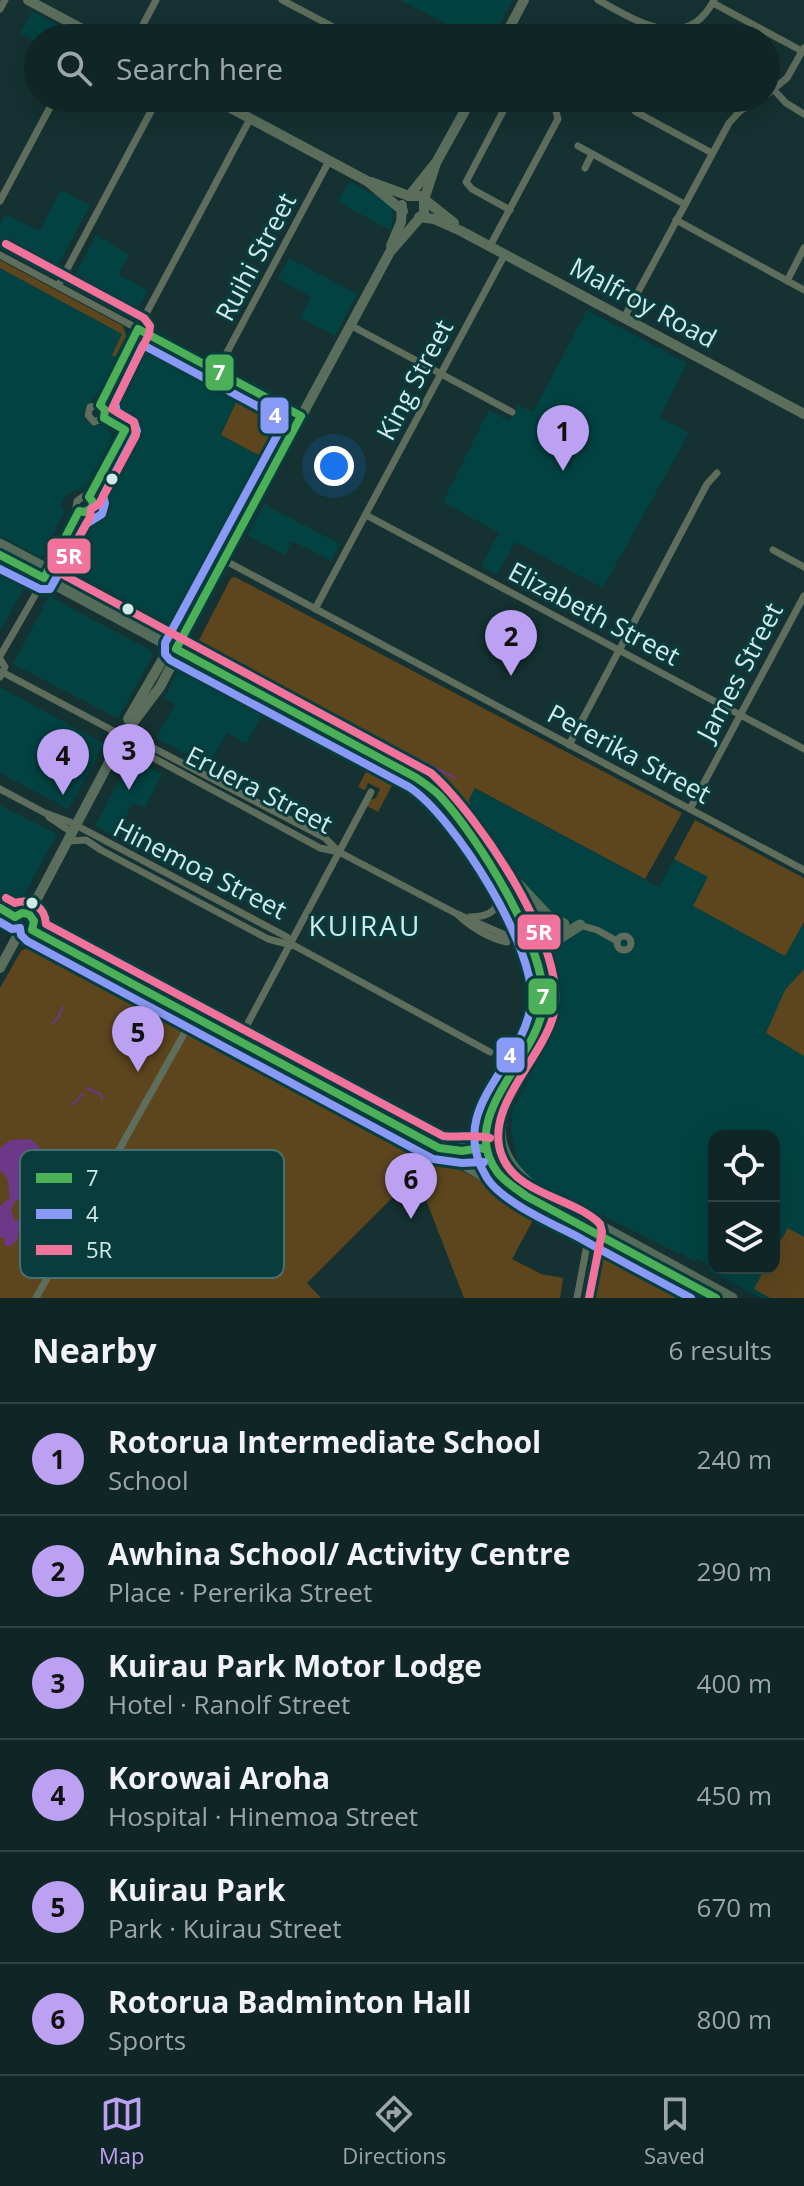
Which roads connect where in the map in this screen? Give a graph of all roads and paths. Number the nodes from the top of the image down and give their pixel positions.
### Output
1 (5, 0) edge
2 (28, 0) edge
3 (156, 0) edge
4 (282, 0) edge
5 (524, 0) edge
6 (598, 0) edge
7 (713, 1) edge
8 (0, 9) edge
9 (71, 24) edge
10 (143, 24) edge
11 (327, 24) edge
12 (511, 24) edge
13 (642, 24) edge
14 (690, 24) edge
15 (756, 24) edge
16 (780, 37) edge
17 (803, 49) edge
18 (780, 84) edge
19 (780, 99) edge
20 (48, 112) edge
21 (151, 112) edge
22 (237, 112) edge
23 (463, 112) edge
24 (503, 112) edge
25 (556, 112) edge
26 (636, 112) edge
27 (741, 112) edge
28 (804, 114) edge
29 (250, 119) junction
30 (578, 146) dead end
31 (712, 153) junction
32 (592, 154) junction
33 (329, 161) junction
34 (437, 161) junction
35 (585, 168) dead end
36 (367, 181) junction
37 (409, 196) junction
38 (0, 201) edge
39 (424, 201) junction
40 (684, 204) junction
41 (510, 210) junction
42 (403, 211) junction
43 (419, 217) junction
44 (676, 220) junction
45 (461, 231) junction
46 (490, 246) junction
47 (804, 248) edge
48 (390, 252) junction
49 (505, 254) junction
50 (0, 255) edge
51 (787, 281) junction
52 (58, 286) junction
53 (804, 290) edge
54 (624, 318) junction
55 (350, 325) junction
56 (138, 329) junction
57 (217, 371) junction
58 (441, 373) junction
59 (100, 405) junction
60 (512, 412) dead end
61 (804, 414) edge
62 (301, 416) junction
63 (104, 418) junction
64 (717, 473) dead end
65 (366, 515) junction
66 (0, 544) edge
67 (773, 550) dead end
68 (0, 555) edge
69 (224, 560) junction
70 (804, 567) edge
71 (46, 574) junction
72 (804, 596) edge
73 (315, 609) junction
74 (178, 645) junction
75 (620, 650) junction
76 (0, 658) edge
77 (2, 675) edge
78 (244, 680) junction
79 (740, 715) junction
80 (132, 727) junction
81 (123, 736) junction
82 (569, 745) junction
83 (117, 748) junction
84 (804, 749) edge
85 (0, 789) edge
86 (371, 792) dead end
87 (690, 809) junction
88 (73, 833) junction
89 (339, 852) junction
90 (502, 869) junction
91 (804, 870) edge
92 (500, 883) junction
93 (0, 908) edge
94 (29, 914) junction
95 (457, 914) junction
96 (15, 917) junction
97 (467, 917) junction
98 (564, 924) junction
99 (580, 925) junction
100 (32, 930) junction
101 (530, 932) junction
102 (19, 933) junction
103 (617, 941) dead end
104 (290, 944) junction
105 (545, 958) junction
106 (0, 968) edge
107 (194, 1016) junction
108 (239, 1040) junction
109 (490, 1052) dead end
110 (504, 1110) junction
111 (488, 1116) junction
112 (119, 1150) edge
113 (487, 1150) junction
114 (443, 1151) junction
115 (518, 1191) junction
116 (541, 1193) junction
117 (591, 1225) junction
118 (47, 1278) edge
119 (705, 1291) edge
120 (36, 1298) edge
121 (577, 1298) edge
122 (716, 1298) edge
123 (732, 1298) edge

1 - 8 street
2 - 9 main road
3 - 10 street
4 - 11 street
5 - 12 main road
6 - 13 street
7 - 14 street
7 - 15 street
16 - 17 street
17 - 18 street
19 - 28 street
20 - 38 street
21 - 52 street
22 - 29 main road
23 - 34 main road
24 - 41 street
25 - 41 street
26 - 31 street
27 - 31 street
29 - 33 main road
29 - 56 street
30 - 32 street
31 - 40 street
32 - 35 street
32 - 40 street
33 - 36 main road
33 - 57 street, Ruihi Street
34 - 37 main road
34 - 39 main road
36 - 37 main road
36 - 42 main road
37 - 39 main road
37 - 42 main road
39 - 43 main road
39 - 45 main road, Malfroy Road
40 - 44 street
41 - 46 street
42 - 43 main road
42 - 48 main road
43 - 45 main road, Malfroy Road
43 - 48 main road
44 - 51 street
44 - 54 street
45 - 46 main road, Malfroy Road
46 - 49 main road, Malfroy Road
47 - 51 street
48 - 55 main road
49 - 54 main road, Malfroy Road
49 - 58 street, King Street
50 - 52 street
51 - 53 street
52 - 56 street
54 - 61 main road, Malfroy Road
55 - 58 street
55 - 62 main road
56 - 57 street
56 - 59 street
57 - 62 street
58 - 60 street
58 - 65 street, King Street
59 - 63 street
59 - 63 street
62 - 69 main road
63 - 71 street
64 - 75 street
65 - 73 street, King Street
65 - 75 street, Elizabeth Street
66 - 71 main road
67 - 70 street
68 - 71 main road
69 - 73 street, Pererika Street
69 - 74 main road
71 - 74 main road
71 - 76 street
72 - 79 street, James Street
73 - 82 street, Pererika Street
74 - 78 main road
74 - 80 main road
74 - 81 main road
75 - 79 street, Elizabeth Street
75 - 82 street
76 - 77 street
77 - 81 street
78 - 90 main road
78 - 92 main road
79 - 84 street, Elizabeth Street
79 - 87 street, James Street
80 - 81 main road
80 - 89 street, Eruera Street
81 - 83 main road
82 - 87 street, Pererika Street
83 - 88 main road
83 - 89 street, Eruera Street
85 - 88 street, Hinemoa Street
86 - 89 street
87 - 91 street, Pererika Street
88 - 94 main road
88 - 104 street, Hinemoa Street
88 - 104 street, Hinemoa Street
89 - 95 street, Eruera Street
89 - 104 street
90 - 98 main road
90 - 101 main road
92 - 97 street
92 - 101 main road
93 - 96 main road
94 - 96 main road
94 - 100 main road
95 - 97 street, Eruera Street
95 - 97 street, Eruera Street
96 - 102 main road
98 - 99 street
98 - 101 street
99 - 103 street
99 - 105 main road
100 - 102 main road
100 - 107 main road
101 - 105 main road
101 - 111 main road
102 - 106 main road
104 - 108 street
104 - 109 street, Hinemoa Street
105 - 110 main road
107 - 108 main road
107 - 112 street
108 - 114 main road
110 - 113 main road
110 - 116 main road
111 - 113 main road
111 - 114 main road
113 - 114 main road
113 - 115 main road
113 - 116 main road
114 - 115 main road
115 - 117 main road
116 - 117 main road
117 - 119 main road
117 - 121 street
118 - 120 street
119 - 122 main road
119 - 123 main road

